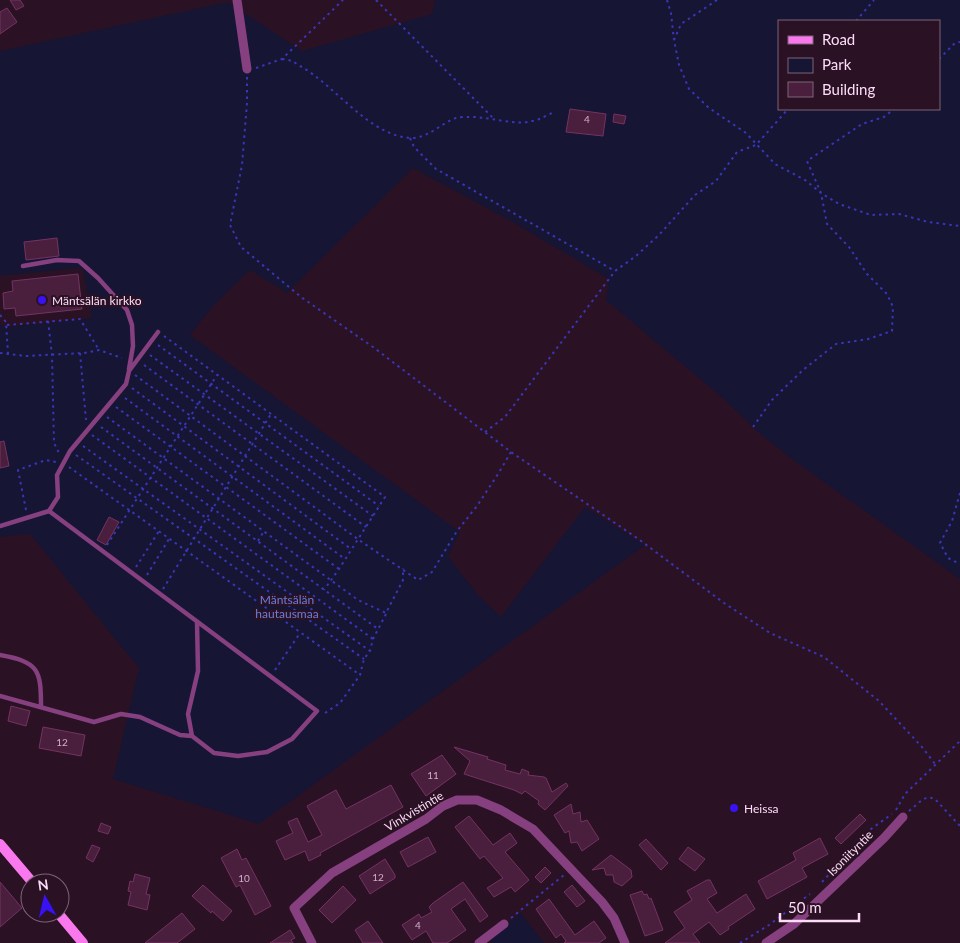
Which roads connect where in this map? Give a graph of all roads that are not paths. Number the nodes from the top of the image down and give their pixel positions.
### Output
1 (237, 0) edge
2 (247, 69) road end
3 (23, 266) dead end
4 (158, 332) road end
5 (128, 371) junction
6 (49, 511) junction
7 (0, 526) edge
8 (196, 622) junction
9 (0, 655) edge
10 (0, 696) edge
11 (41, 706) junction
12 (192, 736) junction
13 (899, 814) road end
14 (0, 844) edge
15 (25, 873) edge
16 (66, 923) edge
17 (504, 924) road end
18 (82, 943) edge
19 (312, 943) edge
20 (479, 943) edge
21 (626, 943) edge
22 (766, 943) edge

1 - 2 street
3 - 5 lane
4 - 5 lane
5 - 6 lane
6 - 7 lane
6 - 8 lane
8 - 12 lane
8 - 12 lane
9 - 11 lane
10 - 11 lane
11 - 12 lane
13 - 22 street, Isoniityntie
14 - 15 main road
16 - 18 main road
17 - 20 street
19 - 21 street, Vinkvistintie

